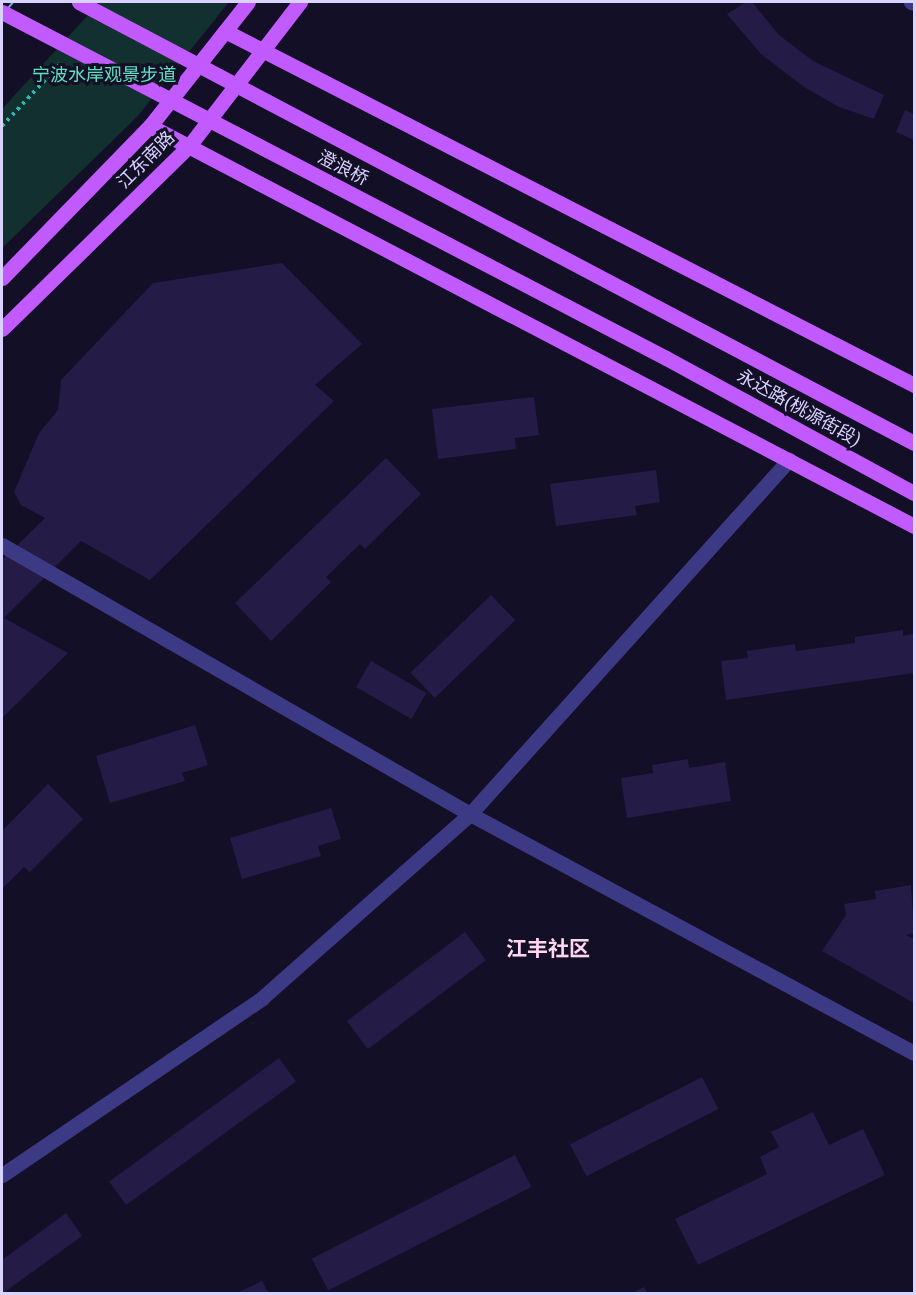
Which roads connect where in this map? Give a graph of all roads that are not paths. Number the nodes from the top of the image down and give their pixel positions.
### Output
1 (79, 2) edge
2 (248, 2) edge
3 (300, 2) edge
4 (2, 12) edge
5 (225, 31) junction
6 (262, 51) junction
7 (150, 126) junction
8 (189, 146) junction
9 (2, 278) edge
10 (699, 327) joint
11 (2, 330) edge
12 (666, 358) joint
13 (915, 385) edge
14 (915, 443) edge
15 (789, 460) junction
16 (915, 493) edge
17 (915, 526) edge
18 (2, 545) edge
19 (470, 814) junction
20 (915, 1053) edge
21 (2, 1175) edge

1 - 10 main road, 澄浪桥
2 - 5 main road, 江东南路
3 - 6 main road, 江东南路
4 - 12 main road, 澄浪桥
5 - 6 main road
5 - 7 main road, 江东南路
6 - 8 main road, 江东南路
6 - 13 main road
7 - 8 main road
7 - 9 main road, 江东南路
8 - 11 main road, 江东南路
8 - 15 main road
10 - 14 main road, 永达路(桃源街段)
12 - 16 main road, 永达路(桃源街段)
15 - 17 main road
15 - 19 street
18 - 19 street
19 - 20 street
19 - 21 street

